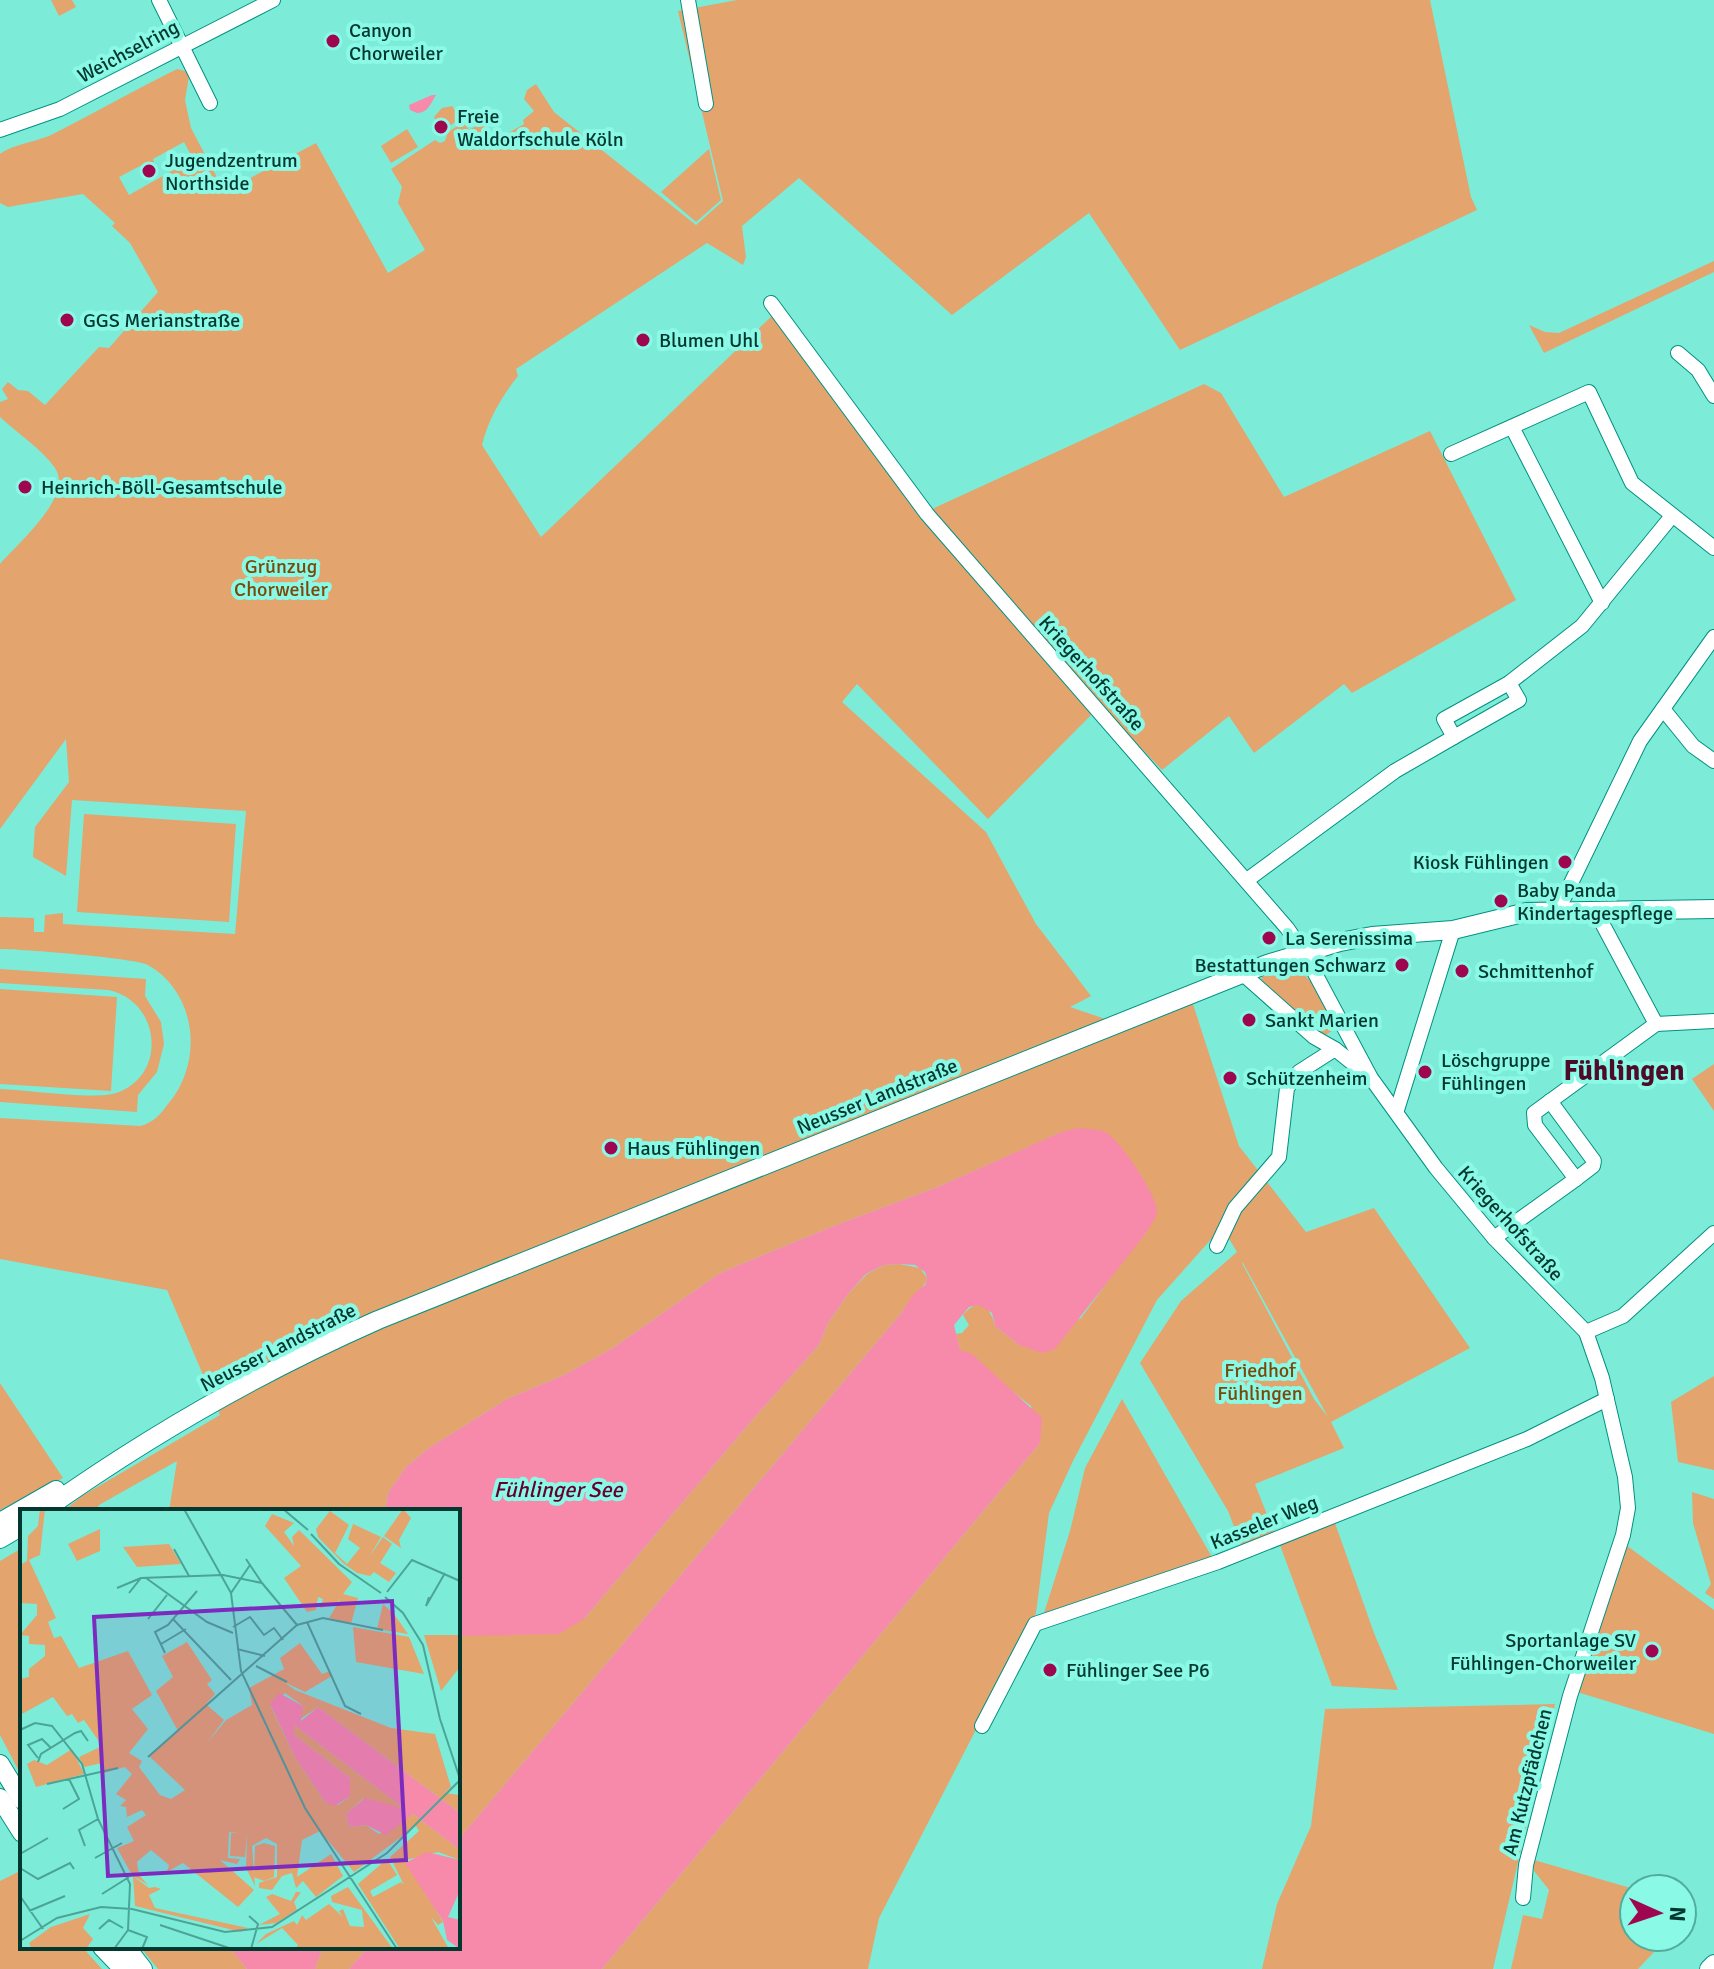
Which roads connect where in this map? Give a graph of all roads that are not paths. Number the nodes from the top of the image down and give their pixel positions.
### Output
1 (159, 0) edge
2 (273, 0) edge
3 (688, 0) edge
4 (180, 46) junction
5 (210, 103) dead end
6 (706, 104) dead end
7 (0, 130) edge
8 (771, 303) dead end
9 (1678, 353) dead end
10 (1714, 396) edge
11 (1512, 427) junction
12 (1451, 454) dead end
13 (1672, 516) junction
14 (1714, 548) edge
15 (1602, 603) junction
16 (1714, 637) edge
17 (1663, 709) junction
18 (1714, 761) edge
19 (1247, 880) junction
20 (1714, 909) edge
21 (1558, 910) junction
22 (1595, 910) junction
23 (1453, 930) junction
24 (1303, 951) junction
25 (1243, 974) junction
26 (1714, 1021) edge
27 (1656, 1024) junction
28 (1335, 1049) junction
29 (1371, 1078) junction
30 (1550, 1101) junction
31 (1397, 1110) junction
32 (1576, 1179) junction
33 (1714, 1233) edge
34 (1494, 1238) junction
35 (1217, 1246) dead end
36 (1586, 1332) junction
37 (1607, 1399) junction
38 (99, 1471) junction
39 (22, 1509) edge
40 (46, 1509) edge
41 (20, 1510) edge
42 (0, 1522) edge
43 (20, 1527) edge
44 (0, 1539) edge
45 (982, 1726) dead end
46 (0, 1764) edge
47 (20, 1797) edge
48 (0, 1798) edge
49 (20, 1830) edge
50 (1523, 1898) dead end
51 (104, 1949) edge
52 (128, 1949) edge
53 (1714, 1964) edge
54 (123, 1969) edge
55 (143, 1969) edge
56 (1709, 1969) edge

1 - 4 street
2 - 4 street, Weichselring
3 - 6 street
4 - 5 street
4 - 7 street, Weichselring
8 - 19 street, Kriegerhofstraße
9 - 10 street
11 - 12 street
11 - 13 street
11 - 15 street
13 - 14 street
13 - 15 street
15 - 19 street
16 - 17 street
17 - 18 street
17 - 21 street
19 - 24 street, Kriegerhofstraße
20 - 22 main road, Neusser Landstraße
21 - 22 main road, Neusser Landstraße
21 - 23 main road, Neusser Landstraße
22 - 27 street
23 - 24 main road, Neusser Landstraße
23 - 31 street
24 - 25 main road, Neusser Landstraße
24 - 29 street, Kriegerhofstraße
25 - 28 street, Kriegerhofstraße
25 - 38 main road, Neusser Landstraße
26 - 27 street
27 - 30 street
28 - 29 street, Kriegerhofstraße
28 - 35 street
29 - 31 street, Kriegerhofstraße
30 - 32 street
30 - 32 street
31 - 34 street, Kriegerhofstraße
32 - 34 street
33 - 36 street
34 - 36 street, Kriegerhofstraße
36 - 37 street, Kriegerhofstraße
37 - 45 street, Kasseler Weg
37 - 50 street, Am Kutzpfädchen
38 - 39 main road, Neusser Landstraße
38 - 40 main road, Neusser Landstraße
41 - 42 main road, Neusser Landstraße
43 - 44 main road
46 - 47 main road
48 - 49 main road
51 - 54 main road
52 - 55 main road
53 - 56 main road

